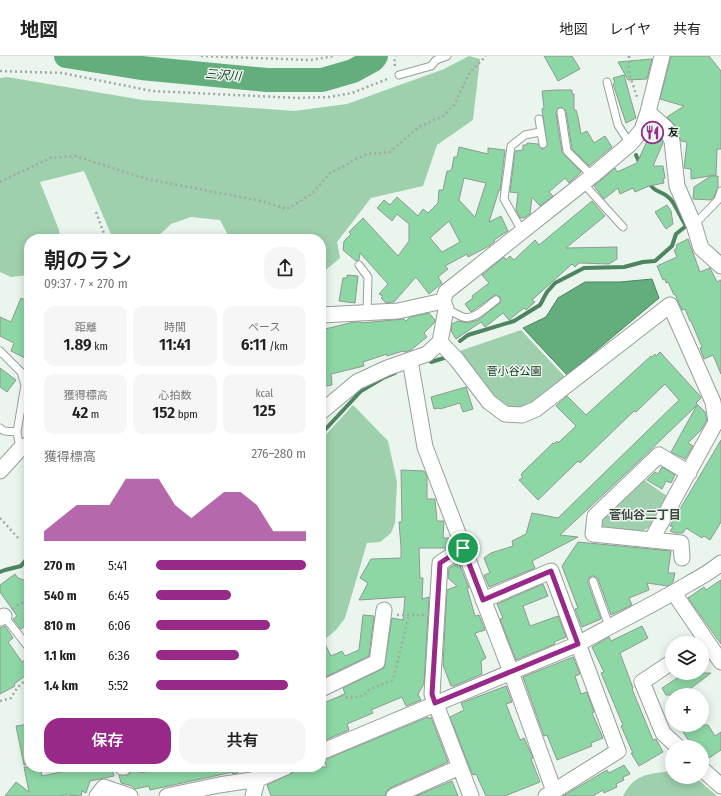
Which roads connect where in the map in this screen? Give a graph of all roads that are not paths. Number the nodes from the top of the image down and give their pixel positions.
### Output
1 (447, 56) edge
2 (662, 56) edge
3 (399, 75) road end
4 (607, 82) dead end
5 (561, 112) dead end
6 (648, 112) junction
7 (539, 119) dead end
8 (540, 132) junction
9 (543, 144) dead end
10 (630, 144) junction
11 (587, 180) junction
12 (721, 191) edge
13 (694, 225) junction
14 (623, 227) dead end
15 (522, 231) junction
16 (359, 265) dead end
17 (721, 266) edge
18 (496, 300) dead end
19 (444, 305) junction
20 (367, 312) junction
21 (326, 315) edge
22 (440, 342) junction
23 (0, 351) edge
24 (410, 360) junction
25 (24, 382) edge
26 (24, 391) edge
27 (717, 400) edge
28 (326, 408) edge
29 (0, 428) edge
30 (17, 432) junction
31 (24, 447) edge
32 (0, 471) edge
33 (688, 473) junction
34 (652, 539) junction
35 (463, 548) junction
36 (682, 558) dead end
37 (721, 563) edge
38 (593, 581) dead end
39 (674, 593) junction
40 (483, 600) junction
41 (384, 612) road end
42 (2, 617) edge
43 (610, 626) junction
44 (700, 636) edge
45 (24, 642) edge
46 (578, 644) junction
47 (709, 648) edge
48 (721, 662) edge
49 (665, 667) edge
50 (511, 672) junction
51 (326, 687) edge
52 (435, 703) junction
53 (670, 740) edge
54 (326, 750) edge
55 (460, 767) junction
56 (259, 773) edge
57 (709, 775) edge
58 (721, 786) edge
59 (218, 790) edge
60 (549, 794) edge
61 (97, 796) edge
62 (130, 796) edge
63 (167, 796) edge
64 (253, 796) edge
65 (394, 796) edge
66 (471, 796) edge

1 - 3 lane
2 - 6 street
4 - 10 lane
5 - 11 lane
6 - 10 street
6 - 13 street
7 - 8 lane
8 - 9 lane
8 - 15 lane
10 - 11 street
11 - 14 lane
11 - 15 street
12 - 13 lane
13 - 17 street
15 - 19 street
16 - 20 lane
18 - 19 lane
19 - 20 street
19 - 22 street
20 - 21 street
22 - 24 street
22 - 27 street
23 - 25 lane
24 - 28 street
24 - 35 street
26 - 30 lane
27 - 33 street
29 - 30 lane
30 - 31 lane
31 - 32 street
33 - 34 street
33 - 34 street
34 - 36 street
35 - 40 street
35 - 52 street
37 - 39 street
38 - 43 lane
39 - 43 street
39 - 44 street
40 - 46 street
40 - 50 street
41 - 51 street
42 - 45 lane
43 - 46 street
46 - 50 street
46 - 60 street
47 - 48 street
49 - 53 street
50 - 52 street
50 - 60 street
52 - 54 street
52 - 55 street
55 - 65 street
55 - 66 street
56 - 59 street
56 - 64 street
57 - 58 street
59 - 63 street
61 - 62 street

